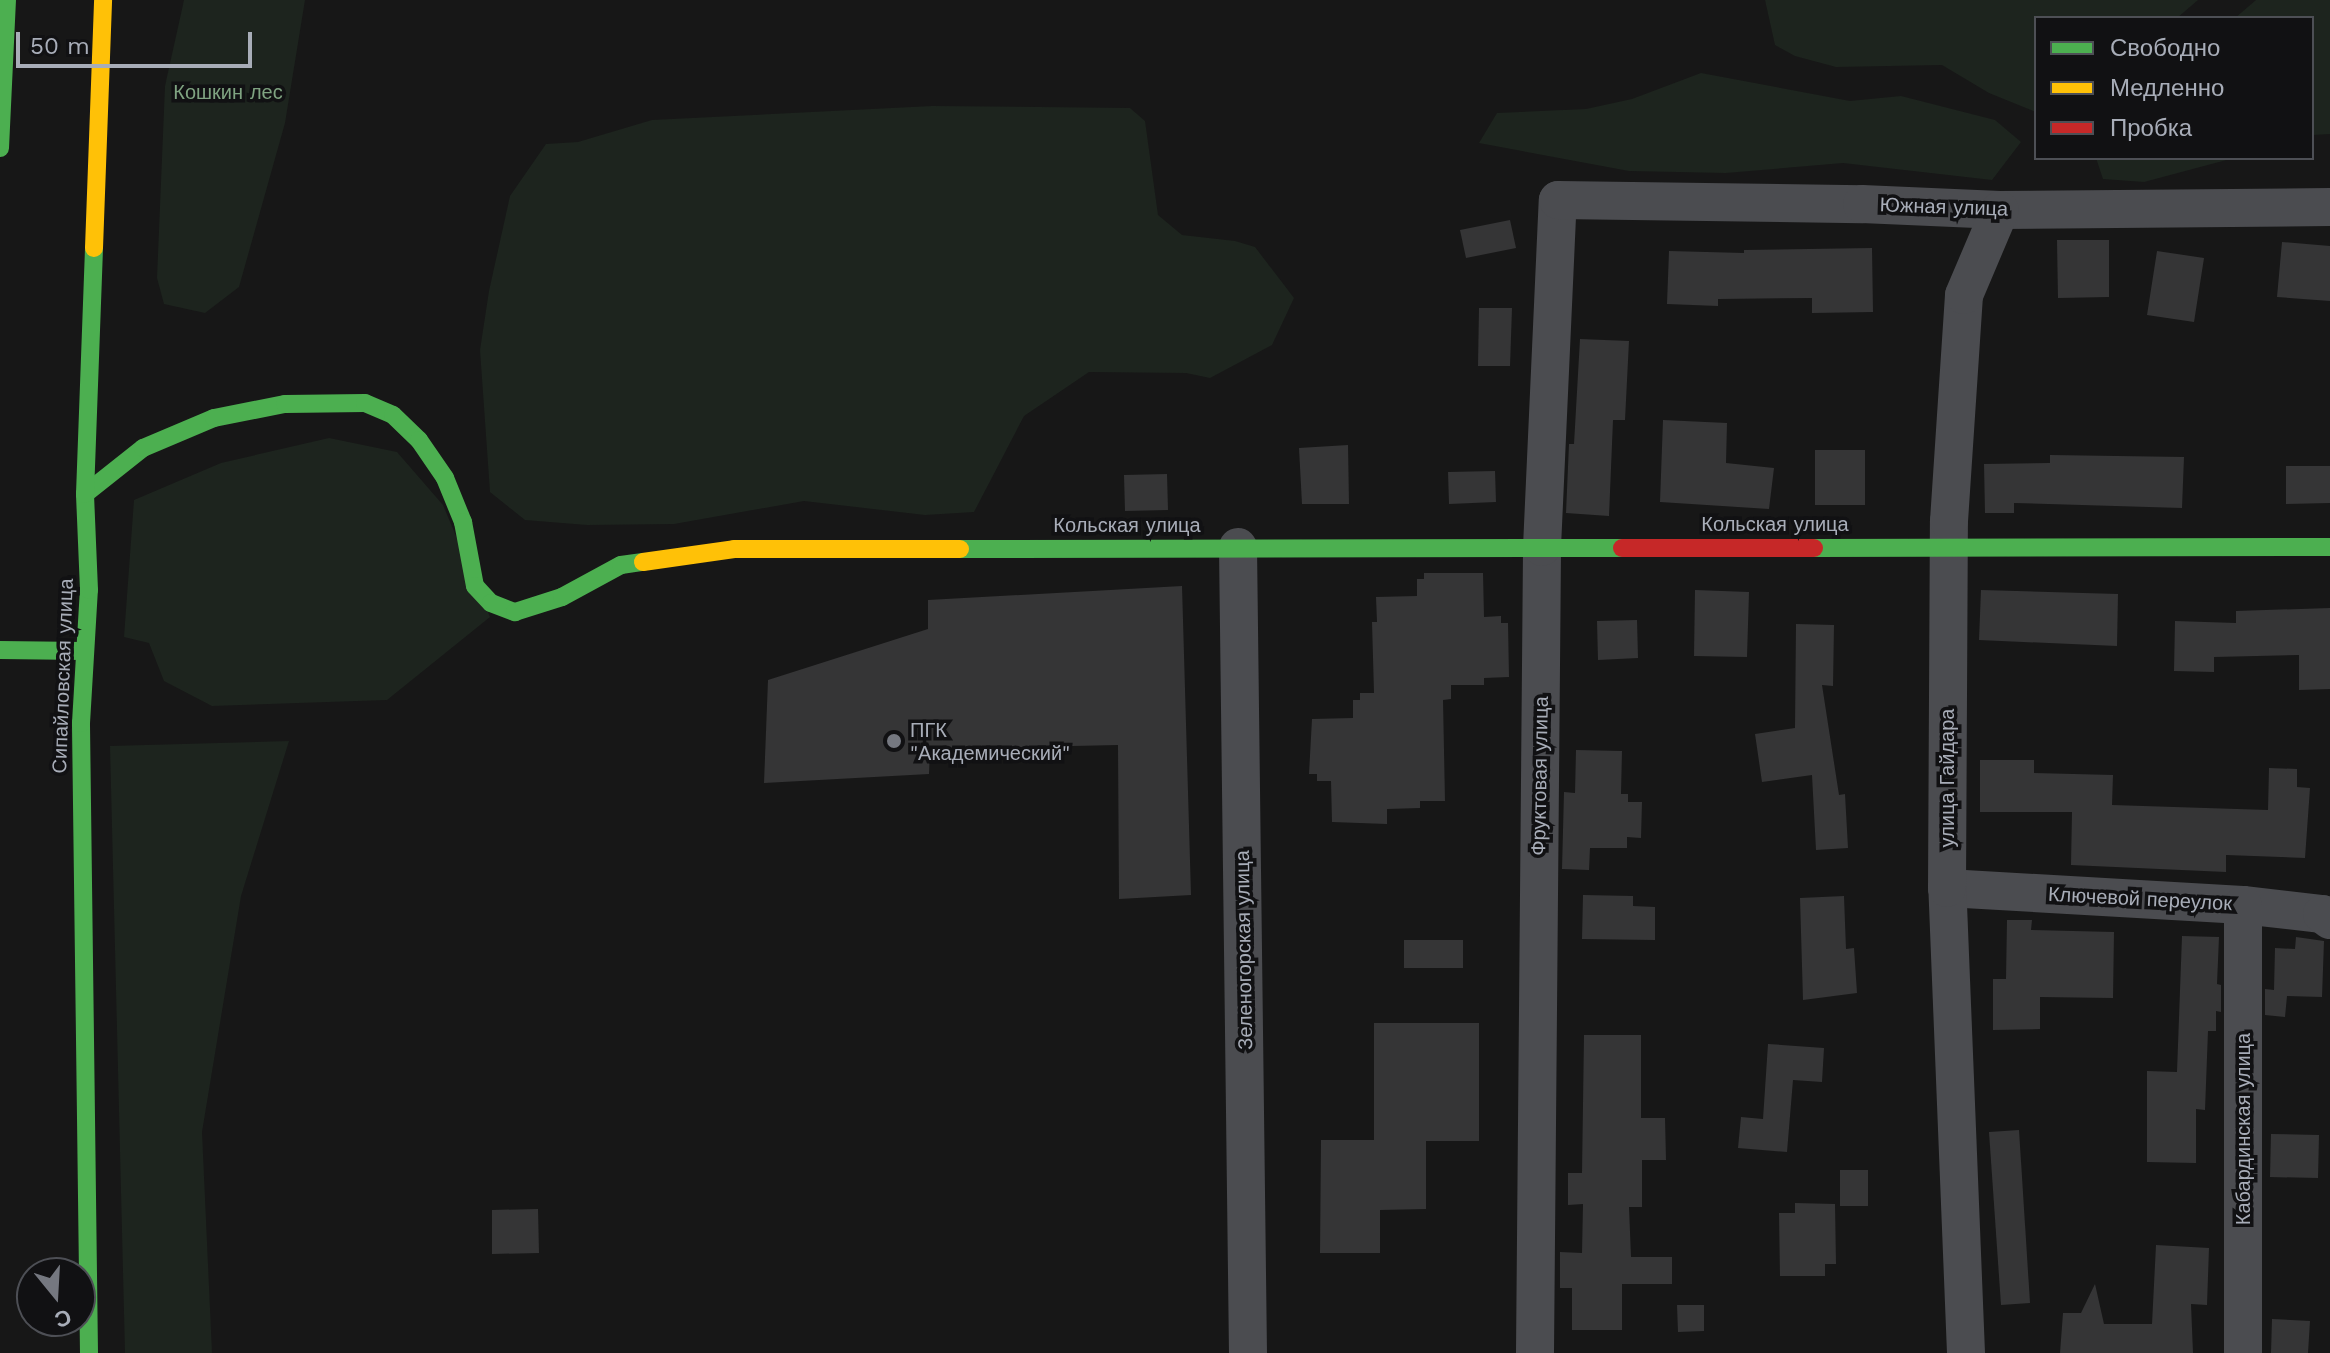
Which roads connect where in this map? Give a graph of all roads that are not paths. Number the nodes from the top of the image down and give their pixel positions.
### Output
1 (7, 0) edge
2 (103, 0) edge
3 (0, 148) edge
4 (1558, 200) joint
5 (2330, 207) edge
6 (2000, 210) junction
7 (85, 494) junction
8 (1948, 545) junction
9 (1238, 547) junction
10 (1542, 547) junction
11 (2330, 547) edge
12 (0, 650) edge
13 (83, 651) junction
14 (1947, 888) junction
15 (2243, 905) junction
16 (2330, 920) edge
17 (89, 1353) edge
18 (1248, 1353) edge
19 (1535, 1353) edge
20 (1966, 1353) edge
21 (2243, 1353) edge

1 - 3 street
2 - 7 street, Сипайловская улица
4 - 6 street, Южная улица
4 - 10 street, Фруктовая улица
5 - 6 street, Южная улица
6 - 8 street, улица Гайдара
7 - 9 street, Кольская улица
7 - 13 street, Сипайловская улица
8 - 10 street, Кольская улица
8 - 11 street, Кольская улица
8 - 14 street, улица Гайдара
9 - 10 street, Кольская улица
9 - 18 street, Зеленогорская улица
10 - 19 street, Фруктовая улица
12 - 13 street
13 - 17 street, Сипайловская улица
14 - 15 street, Ключевой переулок
14 - 20 street, улица Гайдара
15 - 16 street, Ключевой переулок
15 - 21 street, Кабардинская улица

